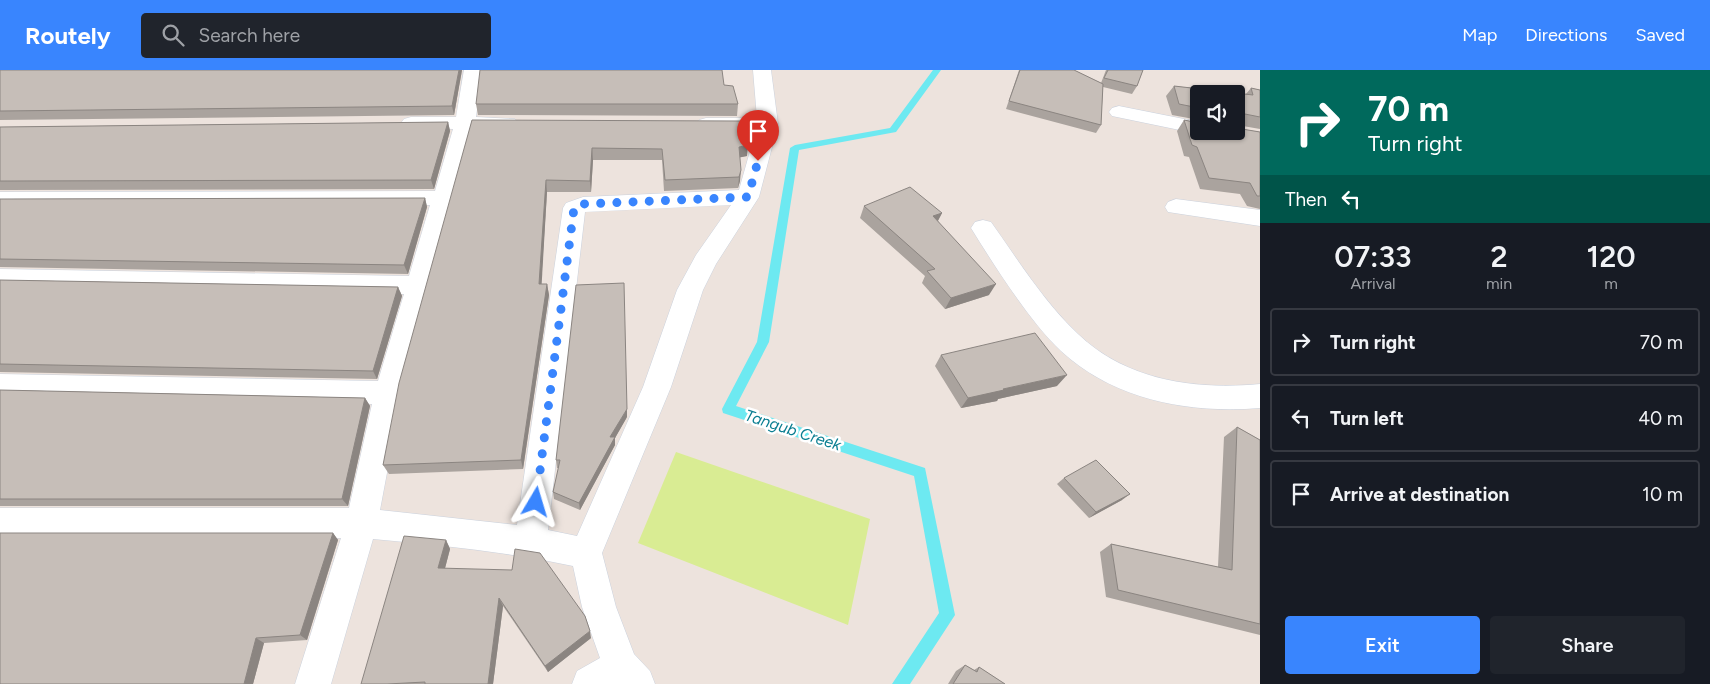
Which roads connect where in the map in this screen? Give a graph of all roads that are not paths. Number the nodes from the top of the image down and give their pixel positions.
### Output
1 (473, 70) edge
2 (762, 70) edge
3 (1119, 112) dead end
4 (465, 123) junction
5 (523, 123) edge
6 (396, 124) edge
7 (690, 124) edge
8 (768, 124) junction
9 (1190, 126) edge
10 (748, 197) junction
11 (443, 198) junction
12 (0, 199) edge
13 (1176, 207) dead end
14 (1260, 218) edge
15 (983, 228) dead end
16 (0, 278) edge
17 (418, 285) junction
18 (0, 385) edge
19 (388, 393) junction
20 (1260, 396) edge
21 (362, 523) junction
22 (0, 524) edge
23 (531, 542) junction
24 (586, 553) junction
25 (629, 675) edge
26 (313, 684) edge
27 (590, 684) edge

1 - 4 street
2 - 8 street
3 - 9 street
4 - 5 street
4 - 6 street
4 - 11 street
7 - 8 street
8 - 10 street
10 - 23 street
10 - 24 street
11 - 12 street
11 - 17 street
13 - 14 street
15 - 20 street
16 - 17 street
17 - 19 street
18 - 19 street
19 - 21 street
21 - 22 street
21 - 23 street
21 - 26 street
23 - 24 street
24 - 25 street
25 - 27 street

